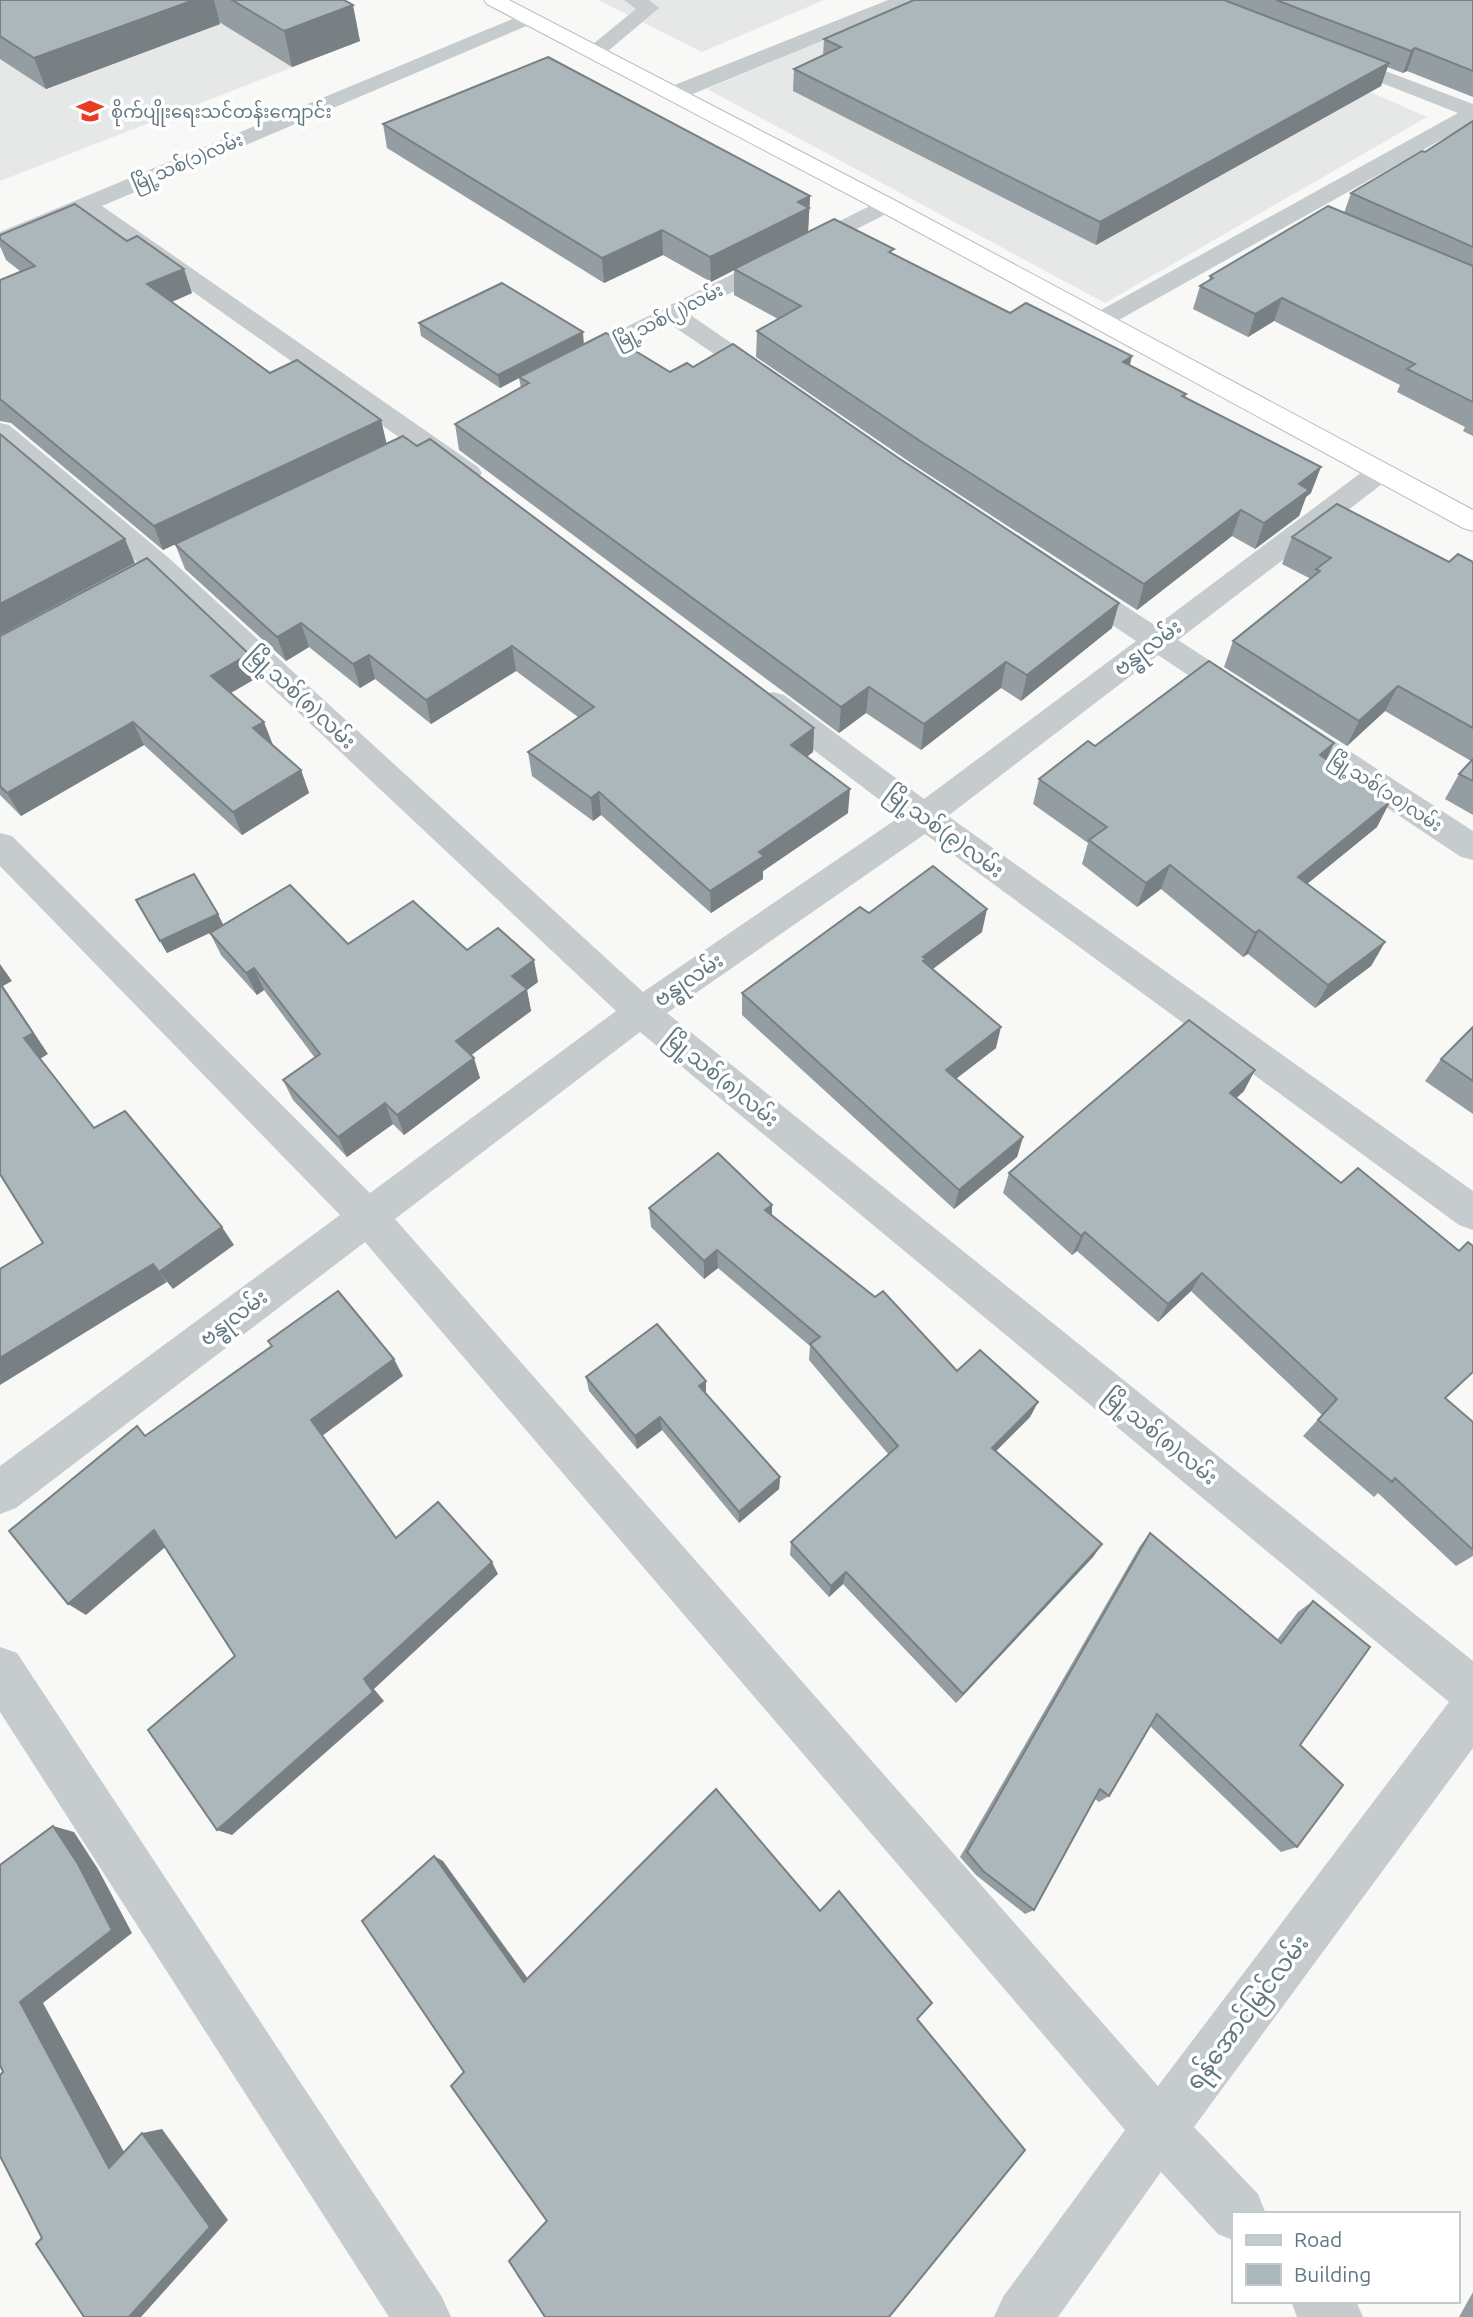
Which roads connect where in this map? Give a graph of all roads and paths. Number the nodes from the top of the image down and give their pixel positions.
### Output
1 (494, 0) edge
2 (634, 0) edge
3 (905, 0) edge
4 (529, 18) junction
5 (1317, 51) edge
6 (594, 52) junction
7 (675, 93) junction
8 (1473, 112) edge
9 (84, 204) junction
10 (886, 205) junction
11 (1303, 210) junction
12 (1328, 220) edge
13 (0, 241) edge
14 (671, 313) junction
15 (1099, 321) junction
16 (547, 377) edge
17 (783, 390) edge
18 (0, 431) edge
19 (1380, 472) junction
20 (491, 491) edge
21 (1473, 522) edge
22 (1054, 572) edge
23 (1156, 640) junction
24 (746, 683) edge
25 (924, 816) junction
26 (0, 845) edge
27 (1473, 848) edge
28 (640, 1012) junction
29 (1473, 1213) edge
30 (367, 1216) junction
31 (0, 1493) edge
32 (0, 1670) edge
33 (1473, 1691) edge
34 (1473, 1709) edge
35 (1159, 2129) junction
36 (1236, 2212) edge
37 (1321, 2303) edge
38 (422, 2317) edge
39 (1023, 2317) edge
40 (1334, 2317) edge

1 - 4 highway
2 - 6 street
3 - 7 street
4 - 6 highway
4 - 9 street, မြို့သစ်(၁)လမ်း
5 - 8 street
6 - 7 highway
7 - 10 highway
8 - 11 street
9 - 13 street, မြို့သစ်(၁)လမ်း
9 - 20 street
10 - 14 street, မြို့သစ်(၂)လမ်း
10 - 15 highway
11 - 12 street
11 - 15 street
14 - 16 street, မြို့သစ်(၂)လမ်း
14 - 17 street
15 - 19 highway
18 - 28 street, မြို့သစ်(၈)လမ်း
19 - 21 highway
19 - 23 street, ဗန္ဓုလမ်း
22 - 23 street, မြို့သစ်(၁၀)လမ်း
23 - 25 street, ဗန္ဓုလမ်း
23 - 27 street, မြို့သစ်(၁၀)လမ်း
24 - 25 street, မြို့သစ်(၉)လမ်း
25 - 28 street, ဗန္ဓုလမ်း
25 - 29 street, မြို့သစ်(၉)လမ်း
26 - 30 street
28 - 30 street, ဗန္ဓုလမ်း
28 - 33 street, မြို့သစ်(၈)လမ်း
30 - 31 street, ဗန္ဓုလမ်း
30 - 35 street
32 - 38 street
34 - 35 street, ရန်အောင်မြင်လမ်း
35 - 36 street
35 - 39 street, ရန်အောင်မြင်လမ်း
37 - 40 street

